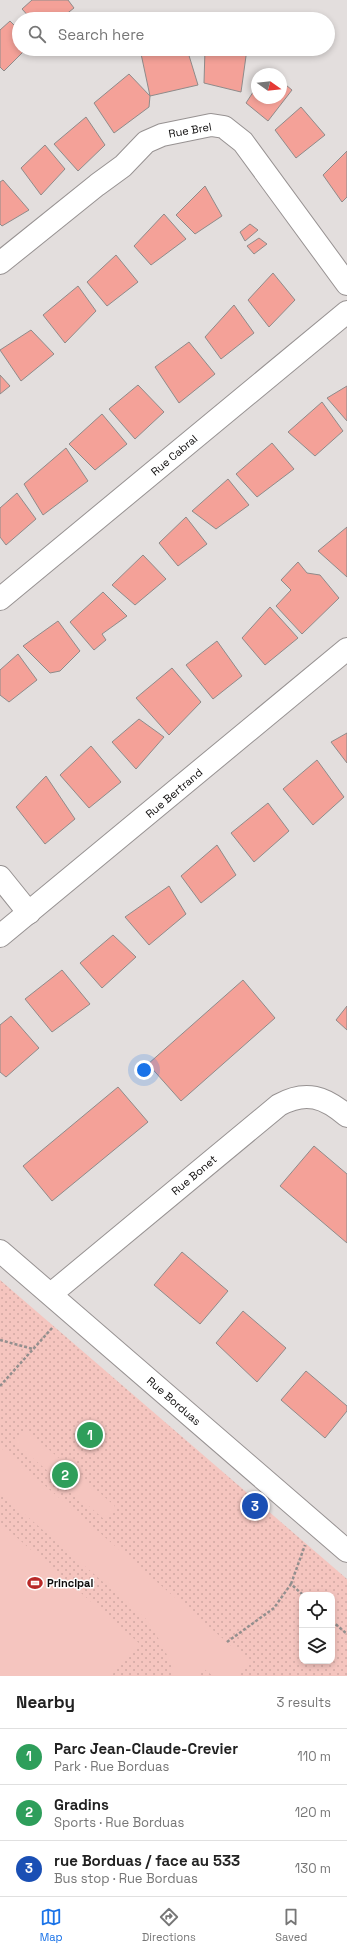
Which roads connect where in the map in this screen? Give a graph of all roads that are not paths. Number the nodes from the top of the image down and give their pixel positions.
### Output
1 (0, 263) edge
2 (347, 284) edge
3 (347, 312) edge
4 (0, 599) edge
5 (347, 649) edge
6 (0, 877) edge
7 (29, 913) junction
8 (0, 936) edge
9 (347, 1116) edge
10 (0, 1250) edge
11 (50, 1294) junction
12 (347, 1551) edge

1 - 2 street, Rue Brel
3 - 4 street, Rue Cabral
5 - 7 street, Rue Bertrand
6 - 7 street
7 - 8 street, Rue Bertrand
9 - 11 street, Rue Bonet
10 - 11 street, Rue Borduas
11 - 12 street, Rue Borduas

